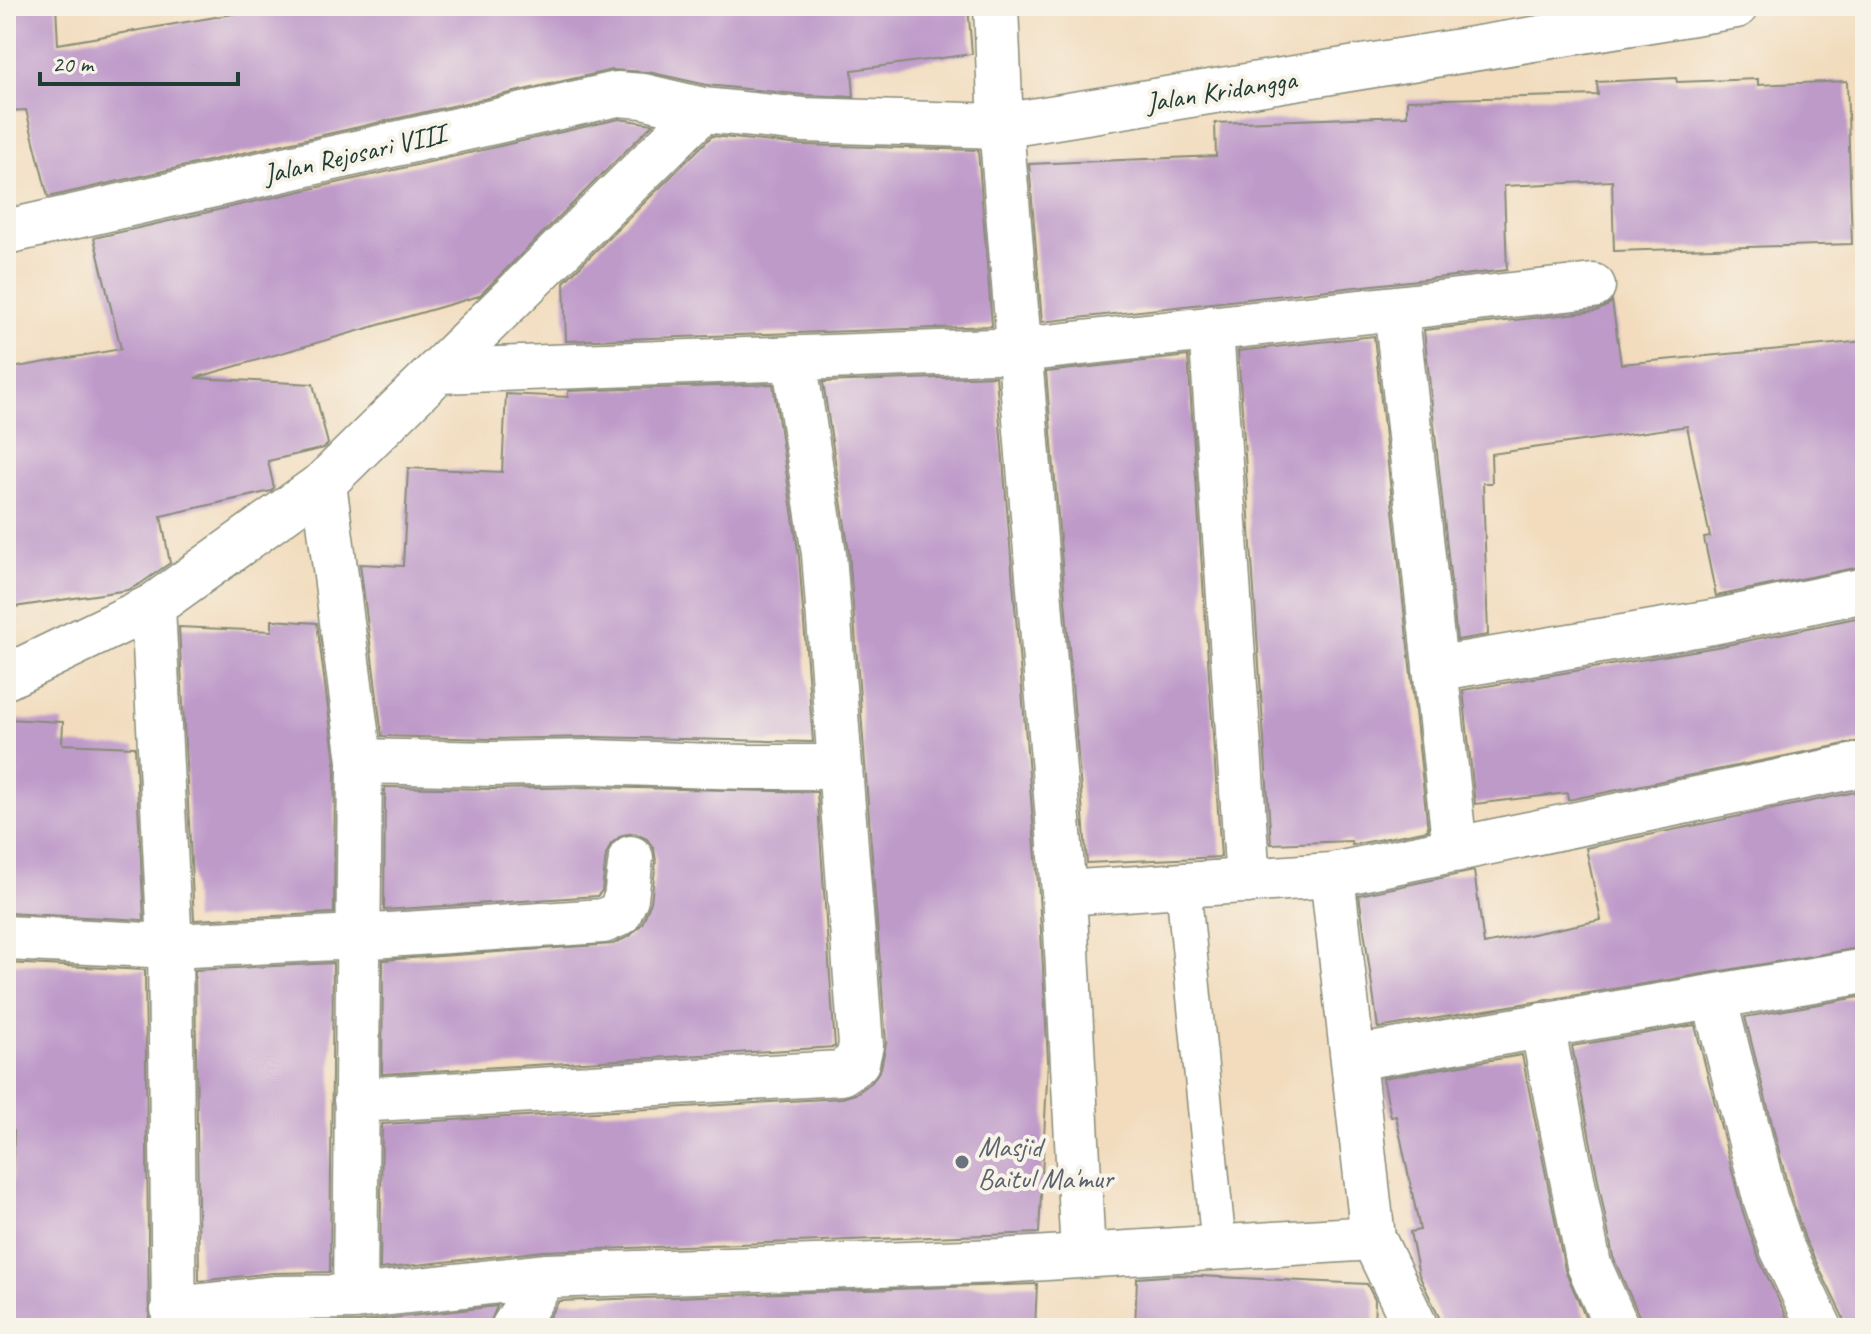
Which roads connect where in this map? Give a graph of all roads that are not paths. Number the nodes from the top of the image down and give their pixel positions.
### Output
1 (996, 6) edge
2 (1736, 6) edge
3 (703, 110) junction
4 (1001, 126) junction
5 (6, 232) edge
6 (1593, 286) dead end
7 (1396, 308) junction
8 (1211, 328) junction
9 (1020, 350) junction
10 (794, 358) junction
11 (440, 371) junction
12 (324, 483) junction
13 (1865, 590) edge
14 (153, 606) junction
15 (1435, 669) junction
16 (6, 677) edge
17 (360, 761) junction
18 (1865, 764) edge
19 (839, 767) junction
20 (1455, 850) junction
21 (631, 858) dead end
22 (1332, 875) junction
23 (1248, 881) junction
24 (1183, 886) junction
25 (1064, 893) junction
26 (357, 937) junction
27 (6, 938) edge
28 (170, 946) junction
29 (1865, 971) edge
30 (1714, 997) junction
31 (1542, 1025) junction
32 (1353, 1058) junction
33 (356, 1100) junction
34 (1373, 1238) junction
35 (1219, 1248) junction
36 (1083, 1255) junction
37 (545, 1276) junction
38 (355, 1297) junction
39 (173, 1319) edge
40 (513, 1328) edge
41 (1416, 1328) edge
42 (1617, 1328) edge
43 (1820, 1328) edge

1 - 4 street
2 - 4 street, Jalan Kridangga
3 - 4 street, Jalan Kridangga
3 - 5 street, Jalan Rejosari VIII
3 - 11 street
4 - 9 street
6 - 7 street
7 - 8 street
7 - 15 street
8 - 9 street
8 - 23 street
9 - 10 street
9 - 25 street
10 - 11 street
10 - 19 street
11 - 12 street
12 - 14 street
12 - 17 street
13 - 15 street
14 - 16 street
14 - 28 street
15 - 20 street
17 - 19 street
17 - 26 street
18 - 20 street
19 - 33 street
20 - 22 street
21 - 26 street
22 - 23 street
22 - 32 street
23 - 24 street
24 - 25 street
24 - 35 lane
25 - 36 street
26 - 28 street
26 - 33 street
27 - 28 street
28 - 39 street
29 - 30 street
30 - 31 street
30 - 43 street
31 - 32 street
31 - 42 street
32 - 34 street
33 - 38 street
34 - 35 street
34 - 41 street
35 - 36 street
36 - 37 street
37 - 38 street
37 - 40 street
38 - 39 street

